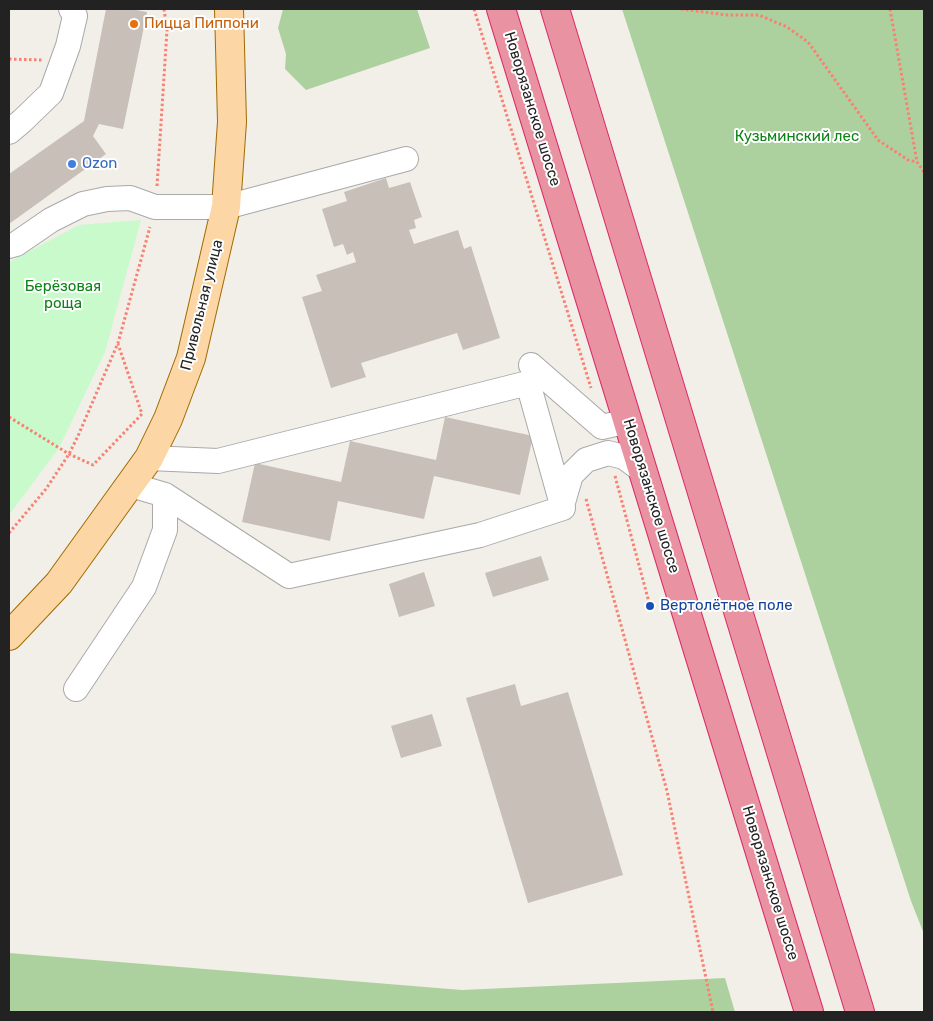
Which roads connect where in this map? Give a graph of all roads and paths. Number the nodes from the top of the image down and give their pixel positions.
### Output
1 (71, 9) edge
2 (164, 9) edge
3 (229, 9) edge
4 (474, 9) edge
5 (501, 9) edge
6 (555, 9) edge
7 (681, 9) edge
8 (890, 9) edge
9 (9, 59) edge
10 (63, 60) junction
11 (9, 132) edge
12 (406, 158) dead end
13 (917, 162) junction
14 (924, 172) edge
15 (155, 207) junction
16 (226, 207) junction
17 (9, 246) edge
18 (118, 343) junction
19 (531, 365) dead end
20 (592, 394) dead end
21 (9, 417) edge
22 (628, 421) junction
23 (608, 453) junction
24 (69, 454) junction
25 (149, 458) junction
26 (578, 468) junction
27 (643, 471) junction
28 (131, 485) junction
29 (165, 495) junction
30 (562, 506) junction
31 (9, 533) edge
32 (650, 606) dead end
33 (9, 636) edge
34 (76, 689) dead end
35 (832, 919) junction
36 (713, 1012) edge
37 (809, 1012) edge
38 (860, 1012) edge
39 (875, 1012) edge

1 - 10 lane
2 - 15 path
3 - 16 main road, Привольная улица
4 - 20 path
5 - 22 highway, Новорязанское шоссе
6 - 35 highway
7 - 13 path
8 - 13 path
9 - 10 path
10 - 11 lane
12 - 16 lane
13 - 14 path
15 - 16 lane
15 - 17 lane
15 - 18 path
16 - 25 main road, Привольная улица
18 - 24 path
18 - 24 path
19 - 22 lane
21 - 24 path
22 - 27 highway, Новорязанское шоссе
23 - 26 lane
23 - 27 lane
23 - 32 path
24 - 31 path
25 - 28 main road, Привольная улица
25 - 30 lane
26 - 30 lane
26 - 36 path
27 - 37 highway, Новорязанское шоссе
28 - 29 lane
28 - 33 main road, Привольная улица
29 - 30 lane
29 - 34 lane
35 - 38 highway
35 - 39 highway

